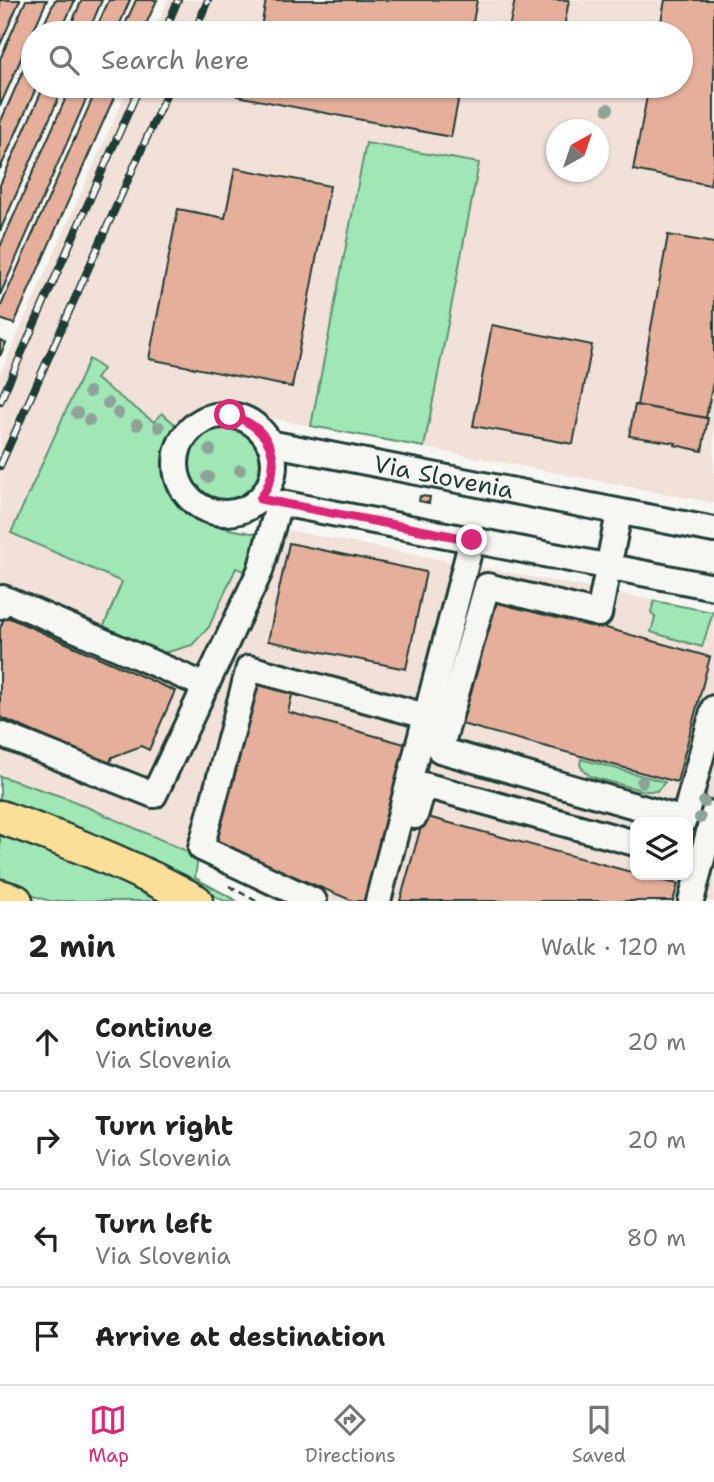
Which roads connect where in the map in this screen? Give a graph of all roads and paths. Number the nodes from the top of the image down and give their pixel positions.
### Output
1 (269, 443) junction
2 (270, 501) junction
3 (619, 513) junction
4 (714, 530) edge
5 (472, 540) junction
6 (609, 566) junction
7 (714, 587) edge
8 (0, 606) edge
9 (206, 686) junction
10 (714, 708) edge
11 (426, 716) junction
12 (0, 734) edge
13 (714, 813) edge
14 (0, 817) edge
15 (630, 842) edge
16 (695, 859) edge
17 (0, 896) edge
18 (16, 901) edge
19 (196, 901) edge
20 (314, 901) edge
21 (378, 901) edge
22 (392, 901) edge
23 (691, 901) edge

1 - 2 street
1 - 2 street, Via Slovenia
1 - 3 street, Via Slovenia
2 - 5 street
2 - 9 street
3 - 4 street, Via Slovenia
3 - 6 street
5 - 6 street
5 - 11 street
6 - 7 street
6 - 10 street
8 - 9 street
9 - 12 street
11 - 20 street
11 - 21 street
13 - 16 street
14 - 19 main road
15 - 22 street
16 - 23 street
17 - 18 main road

